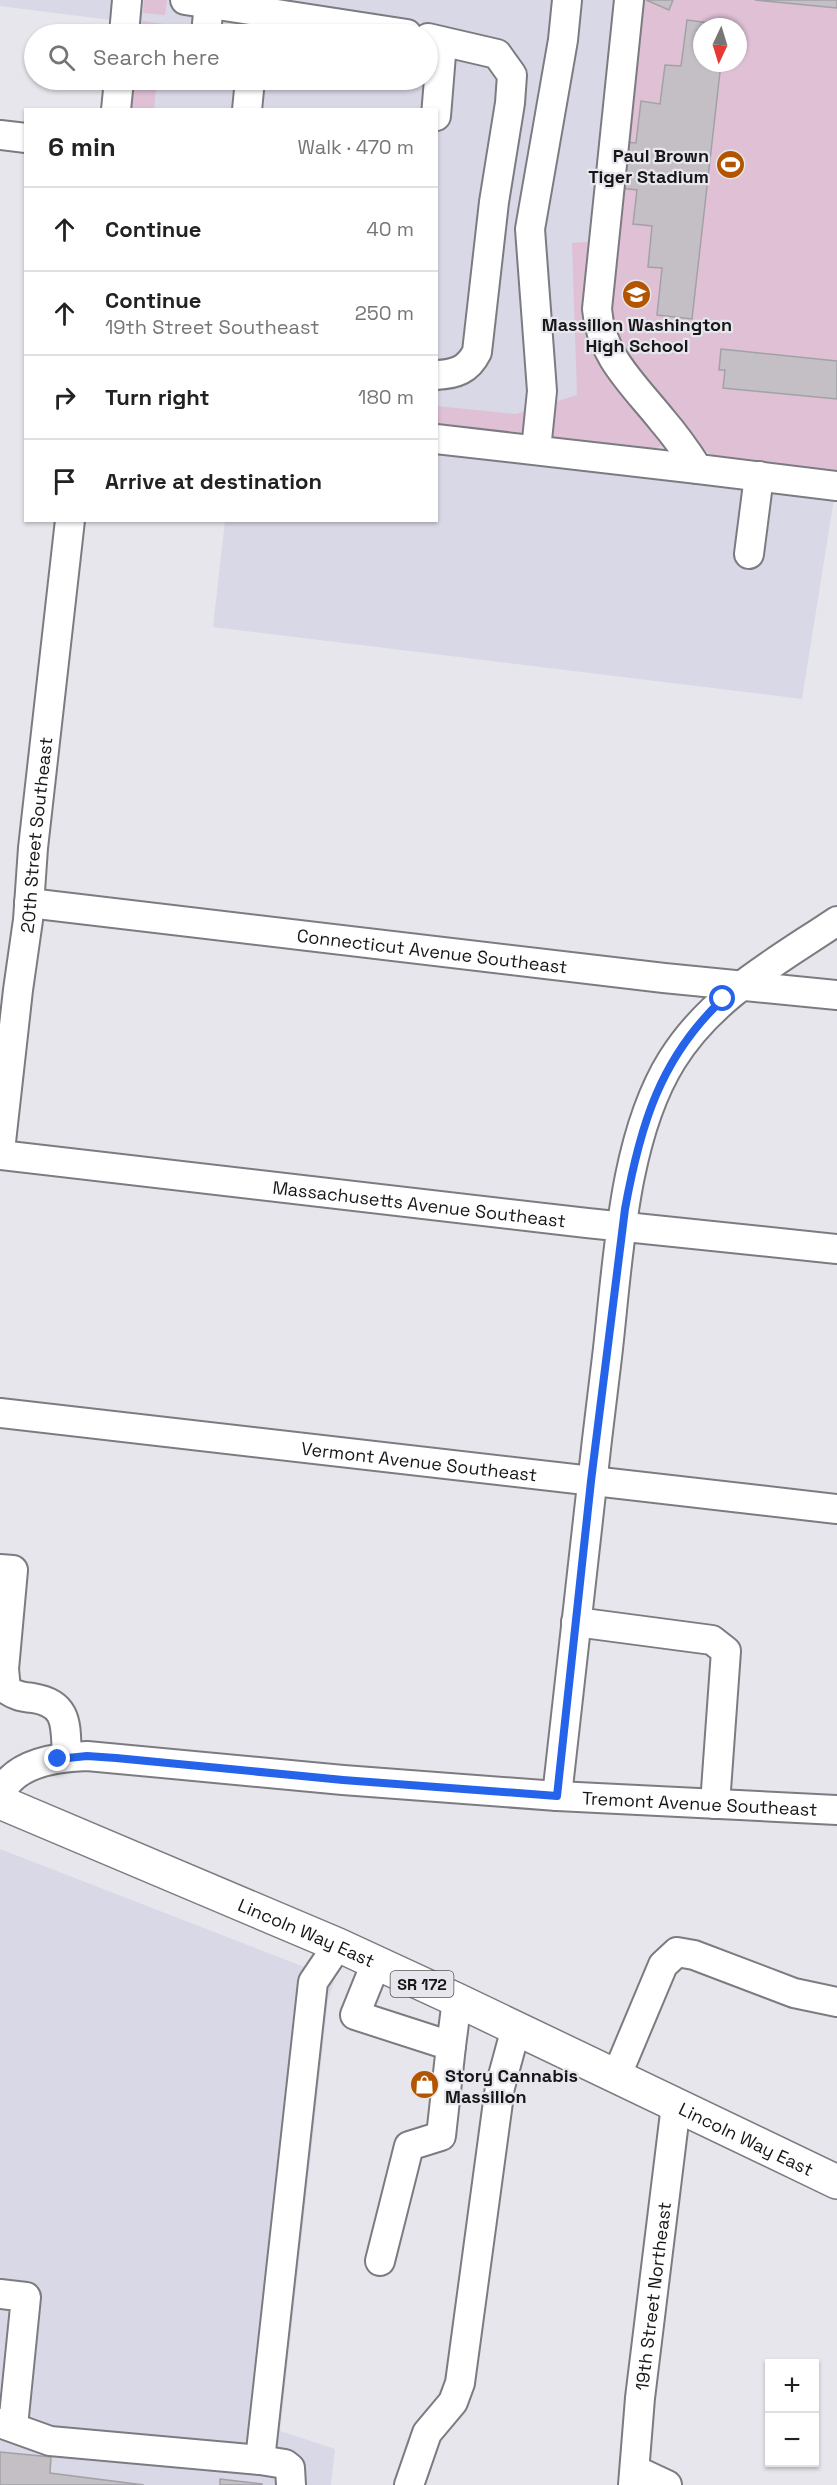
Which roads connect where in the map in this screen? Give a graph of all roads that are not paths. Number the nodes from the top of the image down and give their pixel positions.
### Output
1 (567, 0) edge
2 (629, 0) edge
3 (122, 1) edge
4 (197, 2) edge
5 (334, 11) edge
6 (123, 24) edge
7 (203, 24) edge
8 (375, 24) edge
9 (438, 41) edge
10 (118, 90) edge
11 (249, 90) edge
12 (436, 90) edge
13 (116, 108) edge
14 (247, 108) edge
15 (436, 108) edge
16 (0, 135) edge
17 (24, 138) edge
18 (438, 375) edge
19 (438, 439) edge
20 (536, 450) junction
21 (698, 469) junction
22 (759, 476) junction
23 (837, 486) edge
24 (70, 522) edge
25 (749, 554) dead end
26 (29, 903) junction
27 (837, 921) edge
28 (743, 985) junction
29 (837, 995) edge
30 (0, 1153) edge
31 (622, 1226) junction
32 (837, 1249) edge
33 (0, 1413) edge
34 (591, 1481) junction
35 (837, 1509) edge
36 (0, 1569) edge
37 (576, 1622) junction
38 (67, 1757) junction
39 (0, 1796) edge
40 (557, 1796) junction
41 (0, 1802) edge
42 (715, 1804) junction
43 (837, 1810) edge
44 (338, 1945) junction
45 (376, 1963) junction
46 (457, 2000) junction
47 (837, 2002) edge
48 (516, 2028) junction
49 (451, 2046) junction
50 (616, 2077) junction
51 (676, 2105) junction
52 (837, 2182) edge
53 (381, 2261) dead end
54 (0, 2294) edge
55 (7, 2425) edge
56 (260, 2460) junction
57 (634, 2477) edge
58 (291, 2485) edge
59 (409, 2485) edge
60 (667, 2485) edge

1 - 20 street
2 - 21 street
3 - 6 street
4 - 5 street
4 - 7 street
5 - 8 street
9 - 18 street
10 - 13 street
11 - 14 street
12 - 15 street
16 - 17 street
19 - 20 street
20 - 21 street
21 - 22 street
22 - 23 street
22 - 25 street
24 - 26 street, 20th Street Southeast
26 - 28 street, Connecticut Avenue Southeast
26 - 30 street, 20th Street Southeast
27 - 28 street
28 - 29 street, Connecticut Avenue Southeast
28 - 31 street
30 - 31 street, Massachusetts Avenue Southeast
31 - 32 street, Massachusetts Avenue Southeast
31 - 34 street
33 - 34 street, Vermont Avenue Southeast
34 - 35 street, Vermont Avenue Southeast
34 - 37 street
36 - 38 street
37 - 40 street
37 - 42 street
38 - 39 street, Tremont Avenue Southeast
38 - 40 street, Tremont Avenue Southeast
40 - 42 street, Tremont Avenue Southeast
41 - 44 main road, Lincoln Way East / SR 172
42 - 43 street, Tremont Avenue Southeast
44 - 45 main road, Lincoln Way East / SR 172
44 - 56 street
45 - 46 main road, Lincoln Way East / SR 172
45 - 49 street
46 - 48 main road, Lincoln Way East / SR 172
46 - 49 street
47 - 50 street
48 - 50 main road, Lincoln Way East / SR 172
48 - 59 street
49 - 53 street
50 - 51 main road, Lincoln Way East / SR 172
51 - 52 main road, Lincoln Way East / SR 172
51 - 57 street, 19th Street Northeast
54 - 55 street
55 - 56 street
56 - 58 street
57 - 60 street

